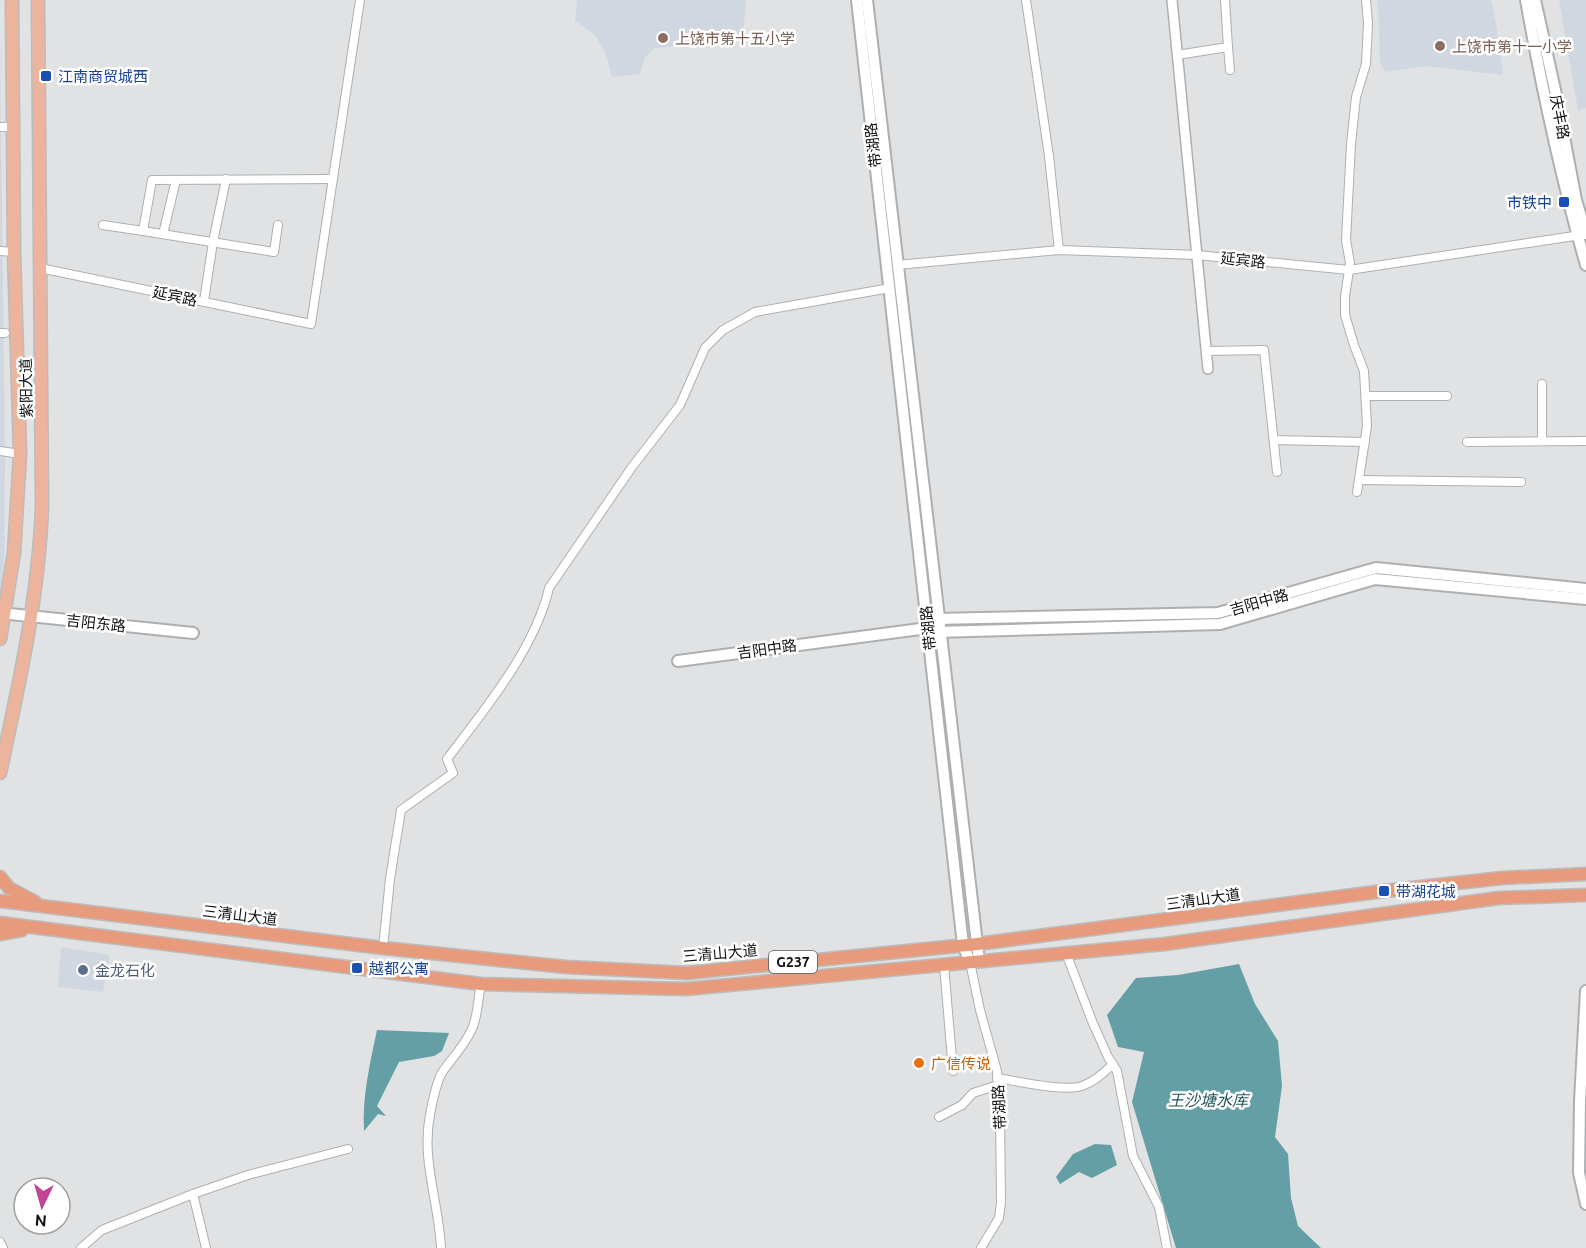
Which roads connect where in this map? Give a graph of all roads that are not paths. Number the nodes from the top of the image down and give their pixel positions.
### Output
1 (12, 0) edge
2 (38, 0) edge
3 (360, 0) edge
4 (856, 0) edge
5 (867, 0) edge
6 (1026, 0) edge
7 (1172, 0) edge
8 (1225, 0) edge
9 (1366, 0) edge
10 (1526, 0) edge
11 (1535, 0) edge
12 (1228, 47) junction
13 (1178, 55) junction
14 (1230, 70) dead end
15 (6, 127) edge
16 (333, 178) junction
17 (226, 179) junction
18 (176, 180) junction
19 (103, 225) dead end
20 (278, 225) dead end
21 (143, 231) junction
22 (163, 234) junction
23 (1583, 234) edge
24 (213, 242) junction
25 (1059, 250) junction
26 (0, 251) edge
27 (14, 252) junction
28 (1197, 255) junction
29 (897, 264) junction
30 (1586, 265) edge
31 (40, 268) junction
32 (1349, 270) junction
33 (890, 288) junction
34 (204, 301) junction
35 (1206, 351) junction
36 (1208, 369) dead end
37 (1542, 384) dead end
38 (1366, 396) junction
39 (1447, 396) dead end
40 (1274, 440) junction
41 (1542, 441) junction
42 (1586, 441) edge
43 (1365, 442) junction
44 (1467, 442) dead end
45 (0, 451) edge
46 (20, 454) junction
47 (1277, 472) dead end
48 (1359, 480) junction
49 (1521, 482) dead end
50 (1357, 492) dead end
51 (1586, 590) edge
52 (1586, 599) edge
53 (2, 613) edge
54 (31, 616) junction
55 (932, 626) junction
56 (193, 633) dead end
57 (0, 639) edge
58 (678, 662) dead end
59 (0, 773) edge
60 (1586, 874) edge
61 (0, 877) edge
62 (1586, 895) edge
63 (0, 901) edge
64 (41, 906) junction
65 (0, 923) edge
66 (34, 928) junction
67 (0, 934) edge
68 (977, 944) junction
69 (963, 945) junction
70 (384, 948) junction
71 (1066, 953) junction
72 (975, 962) junction
73 (944, 965) junction
74 (481, 984) junction
75 (1586, 991) edge
76 (1113, 1064) junction
77 (953, 1071) dead end
78 (998, 1081) junction
79 (939, 1117) dead end
80 (348, 1149) dead end
81 (193, 1194) junction
82 (1586, 1204) edge
83 (0, 1242) edge
84 (3, 1248) edge
85 (81, 1248) edge
86 (206, 1248) edge
87 (441, 1248) edge
88 (981, 1248) edge
89 (1167, 1248) edge

1 - 15 main road, 紫阳大道
2 - 31 main road, 紫阳大道
3 - 16 street
4 - 33 main road, 带湖路
5 - 29 main road, 带湖路
6 - 25 street
7 - 13 street
8 - 12 street
9 - 32 street
10 - 23 main road
11 - 23 main road, 庆丰路
12 - 13 street
12 - 14 street
13 - 28 street
15 - 27 main road, 紫阳大道
16 - 17 street
16 - 34 street, 延宾路
17 - 18 street
17 - 24 street
18 - 21 street
18 - 22 street
19 - 21 street
20 - 24 street
21 - 22 street
22 - 24 street
23 - 30 main road
23 - 32 street, 延宾路
24 - 34 street
25 - 28 street, 延宾路
25 - 29 street, 延宾路
26 - 27 street
27 - 46 main road, 紫阳大道
28 - 32 street, 延宾路
28 - 35 street
29 - 55 main road, 带湖路
31 - 34 street, 延宾路
31 - 54 main road, 紫阳大道
32 - 38 street
33 - 55 main road, 带湖路
33 - 70 street
35 - 36 street
35 - 40 street
37 - 41 street
38 - 39 street
38 - 43 street
40 - 43 street
40 - 47 street
41 - 42 street
41 - 44 street
43 - 48 street
45 - 46 street
46 - 53 main road, 紫阳大道
48 - 49 street
48 - 50 street
51 - 55 main road, 吉阳中路
52 - 55 main road, 吉阳中路
53 - 54 main road, 吉阳东路
53 - 57 main road, 紫阳大道
54 - 56 main road, 吉阳东路
54 - 59 main road, 紫阳大道
55 - 58 main road, 吉阳中路
55 - 68 main road, 带湖路
55 - 69 main road, 带湖路
60 - 68 highway, 三清山大道 / G237
61 - 64 highway
62 - 71 highway, G237
63 - 64 highway, 三清山大道 / G237
64 - 70 highway, 三清山大道 / G237
65 - 66 highway, G237
66 - 67 highway
66 - 74 highway, G237
68 - 69 highway, 三清山大道 / G237
68 - 72 main road, 带湖路
69 - 70 highway, 三清山大道 / G237
69 - 72 main road, 带湖路
71 - 72 highway, G237
71 - 76 street
72 - 73 highway, G237
72 - 78 street, 带湖路
73 - 74 highway, G237
73 - 77 street
74 - 87 street
75 - 82 main road
76 - 78 street
76 - 89 street
78 - 79 street
78 - 88 street, 带湖路
80 - 81 street
81 - 85 street
81 - 86 street
83 - 84 street

